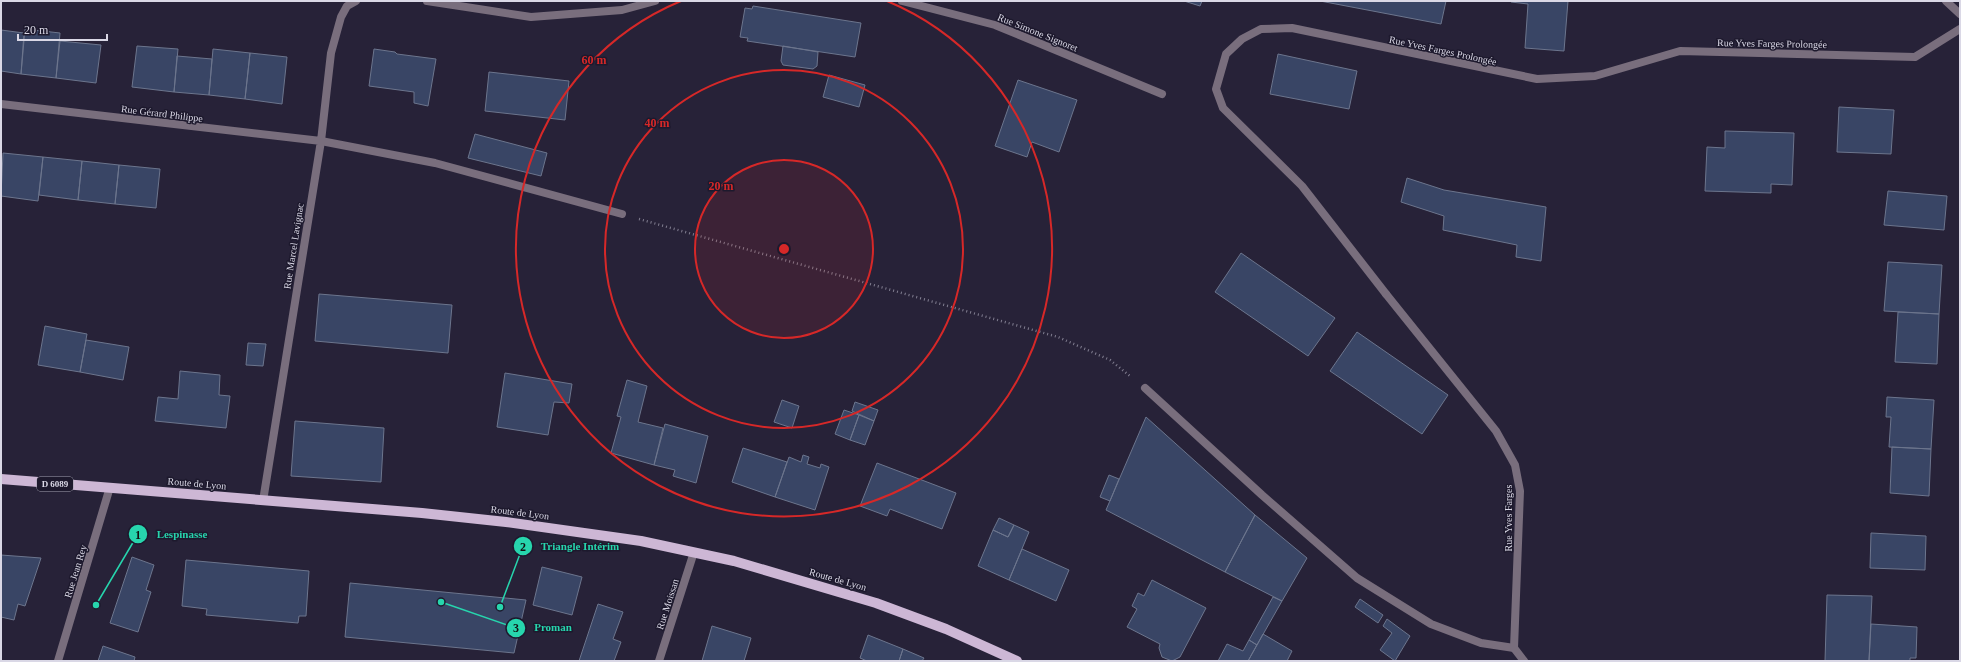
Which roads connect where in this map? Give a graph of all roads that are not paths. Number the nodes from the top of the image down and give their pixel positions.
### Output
1 (356, 1) edge
2 (427, 1) edge
3 (655, 1) edge
4 (902, 1) edge
5 (1946, 1) edge
6 (1960, 14) edge
7 (1960, 29) edge
8 (1162, 94) dead end
9 (1, 104) edge
10 (321, 141) junction
11 (622, 214) road end
12 (1386, 294) joint
13 (1145, 388) road end
14 (1, 479) edge
15 (110, 487) junction
16 (263, 501) junction
17 (694, 552) junction
18 (1514, 648) junction
19 (1012, 660) edge
20 (58, 661) edge
21 (659, 661) edge
22 (1524, 661) edge

1 - 10 street, Rue Marcel Lavignac
2 - 3 street
4 - 8 street, Rue Simone Signoret
5 - 6 street
7 - 12 street, Rue Yves Farges Prolongée
9 - 10 street, Rue Gérard Philippe
10 - 11 street, Rue Gérard Philippe
10 - 16 street, Rue Marcel Lavignac
12 - 18 street, Rue Yves Farges
13 - 18 street
14 - 15 main road, Route de Lyon / D 6089
15 - 16 main road, Route de Lyon / D 6089
15 - 20 street, Rue Jean Rey
16 - 17 main road, Route de Lyon / D 6089
17 - 19 main road, Route de Lyon / D 6089
17 - 21 street, Rue Moissan
18 - 22 street

